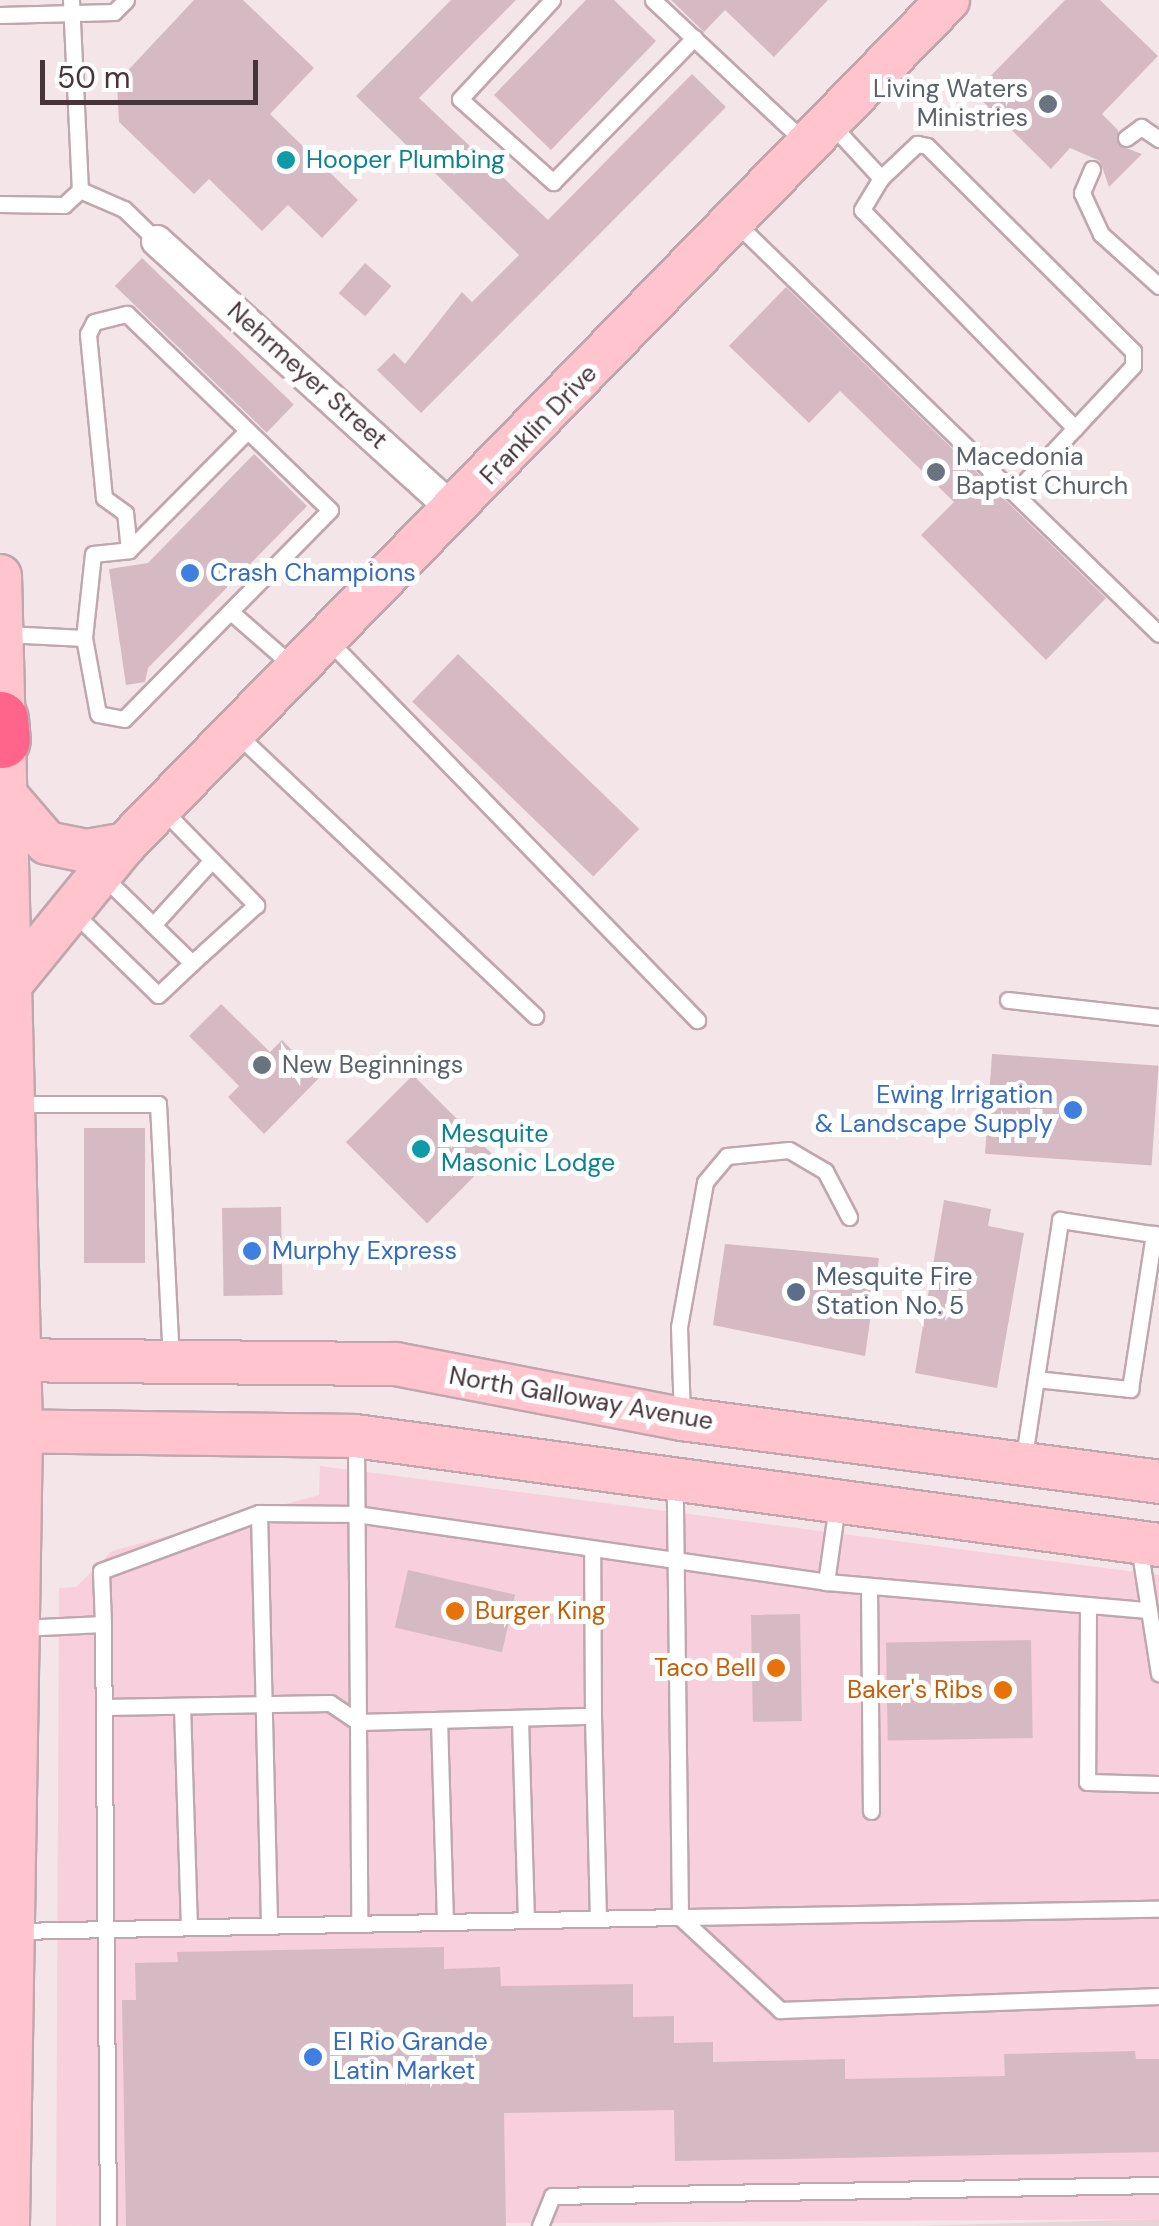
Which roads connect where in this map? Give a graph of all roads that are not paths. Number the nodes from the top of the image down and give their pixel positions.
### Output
1 (126, 0) edge
2 (552, 0) edge
3 (653, 0) edge
4 (948, 0) edge
5 (71, 6) edge
6 (0, 15) edge
7 (694, 38) junction
8 (819, 134) junction
9 (1126, 138) dead end
10 (1159, 139) edge
11 (1092, 170) dead end
12 (881, 178) junction
13 (80, 190) junction
14 (0, 204) edge
15 (735, 222) junction
16 (157, 241) joint
17 (1159, 286) edge
18 (1075, 428) junction
19 (246, 432) junction
20 (1014, 493) junction
21 (456, 512) junction
22 (129, 550) junction
23 (0, 576) edge
24 (231, 612) junction
25 (1, 634) edge
26 (1159, 634) edge
27 (84, 638) junction
28 (328, 640) junction
29 (298, 671) junction
30 (236, 733) junction
31 (2, 750) edge
32 (161, 808) junction
33 (113, 859) junction
34 (210, 861) junction
35 (71, 910) junction
36 (153, 925) junction
37 (192, 963) junction
38 (10, 984) junction
39 (1008, 1000) dead end
40 (535, 1016) dead end
41 (1159, 1017) edge
42 (698, 1020) dead end
43 (13, 1104) junction
44 (849, 1217) dead end
45 (1156, 1235) edge
46 (171, 1358) junction
47 (10, 1360) edge
48 (1036, 1379) junction
49 (682, 1419) junction
50 (10, 1432) edge
51 (356, 1436) junction
52 (1023, 1464) junction
53 (675, 1478) junction
54 (1152, 1481) edge
55 (837, 1500) junction
56 (260, 1514) junction
57 (356, 1514) junction
58 (1149, 1543) edge
59 (592, 1550) junction
60 (680, 1562) junction
61 (826, 1582) junction
62 (868, 1586) junction
63 (1088, 1605) junction
64 (1143, 1610) junction
65 (104, 1624) junction
66 (15, 1628) junction
67 (1159, 1673) edge
68 (263, 1704) junction
69 (182, 1706) junction
70 (104, 1707) junction
71 (593, 1716) junction
72 (520, 1719) junction
73 (439, 1720) junction
74 (358, 1722) junction
75 (1159, 1784) edge
76 (870, 1811) dead end
77 (1159, 1910) edge
78 (680, 1916) junction
79 (598, 1918) junction
80 (526, 1920) junction
81 (444, 1922) junction
82 (359, 1923) junction
83 (269, 1926) junction
84 (190, 1927) junction
85 (104, 1929) junction
86 (13, 1932) junction
87 (1159, 1996) edge
88 (1159, 2186) edge
89 (8, 2226) edge
90 (108, 2226) edge
91 (540, 2226) edge

1 - 5 lane
2 - 7 lane
3 - 7 lane
4 - 8 main road, Franklin Drive
5 - 6 lane
5 - 13 lane
7 - 8 lane
8 - 12 lane
8 - 15 main road, Franklin Drive
9 - 10 lane
11 - 17 lane
12 - 18 lane
12 - 18 lane
13 - 14 lane
13 - 16 lane
15 - 20 lane
15 - 21 main road, Franklin Drive
16 - 21 street, Nehrmeyer Street
18 - 20 lane
19 - 22 lane
19 - 22 lane
19 - 24 lane
20 - 26 lane
21 - 28 main road, Franklin Drive
22 - 27 lane
23 - 25 main road
24 - 27 lane
24 - 29 lane
25 - 27 lane
25 - 31 main road
28 - 29 main road, Franklin Drive
28 - 42 lane
29 - 30 main road, Franklin Drive
30 - 32 main road, Franklin Drive
30 - 40 lane
31 - 33 main road
31 - 38 main road
32 - 33 main road, Franklin Drive
32 - 34 lane
33 - 35 main road, Franklin Drive
33 - 36 lane
34 - 36 lane
34 - 37 lane
35 - 37 lane
35 - 38 main road, Franklin Drive
36 - 37 lane
38 - 43 main road
39 - 41 lane
43 - 46 lane
43 - 47 main road
44 - 49 lane
45 - 48 lane
45 - 48 lane
46 - 47 main road, North Galloway Avenue
46 - 49 main road, North Galloway Avenue
47 - 50 main road
48 - 52 lane
49 - 52 main road, North Galloway Avenue
49 - 53 main road
50 - 51 main road
50 - 66 main road
51 - 53 main road
51 - 57 lane
52 - 54 main road, North Galloway Avenue
53 - 55 main road
53 - 60 lane
54 - 58 main road
55 - 58 main road
55 - 61 lane
56 - 57 lane
56 - 65 lane
56 - 68 lane
57 - 59 lane
57 - 74 lane
58 - 64 lane
59 - 60 lane
59 - 71 lane
60 - 61 lane
60 - 78 lane
61 - 62 lane
62 - 63 lane
62 - 76 lane
63 - 64 lane
63 - 75 lane
64 - 67 lane
65 - 66 lane
65 - 70 lane
66 - 86 main road
68 - 69 lane
68 - 74 lane
68 - 83 lane
69 - 70 lane
69 - 84 lane
70 - 85 lane
71 - 72 lane
71 - 79 lane
72 - 73 lane
72 - 80 lane
73 - 74 lane
73 - 81 lane
74 - 82 lane
77 - 78 lane
78 - 79 lane
78 - 87 lane
79 - 80 lane
80 - 81 lane
81 - 82 lane
82 - 83 lane
83 - 84 lane
84 - 85 lane
85 - 86 lane
85 - 90 lane
86 - 89 main road
88 - 91 lane

